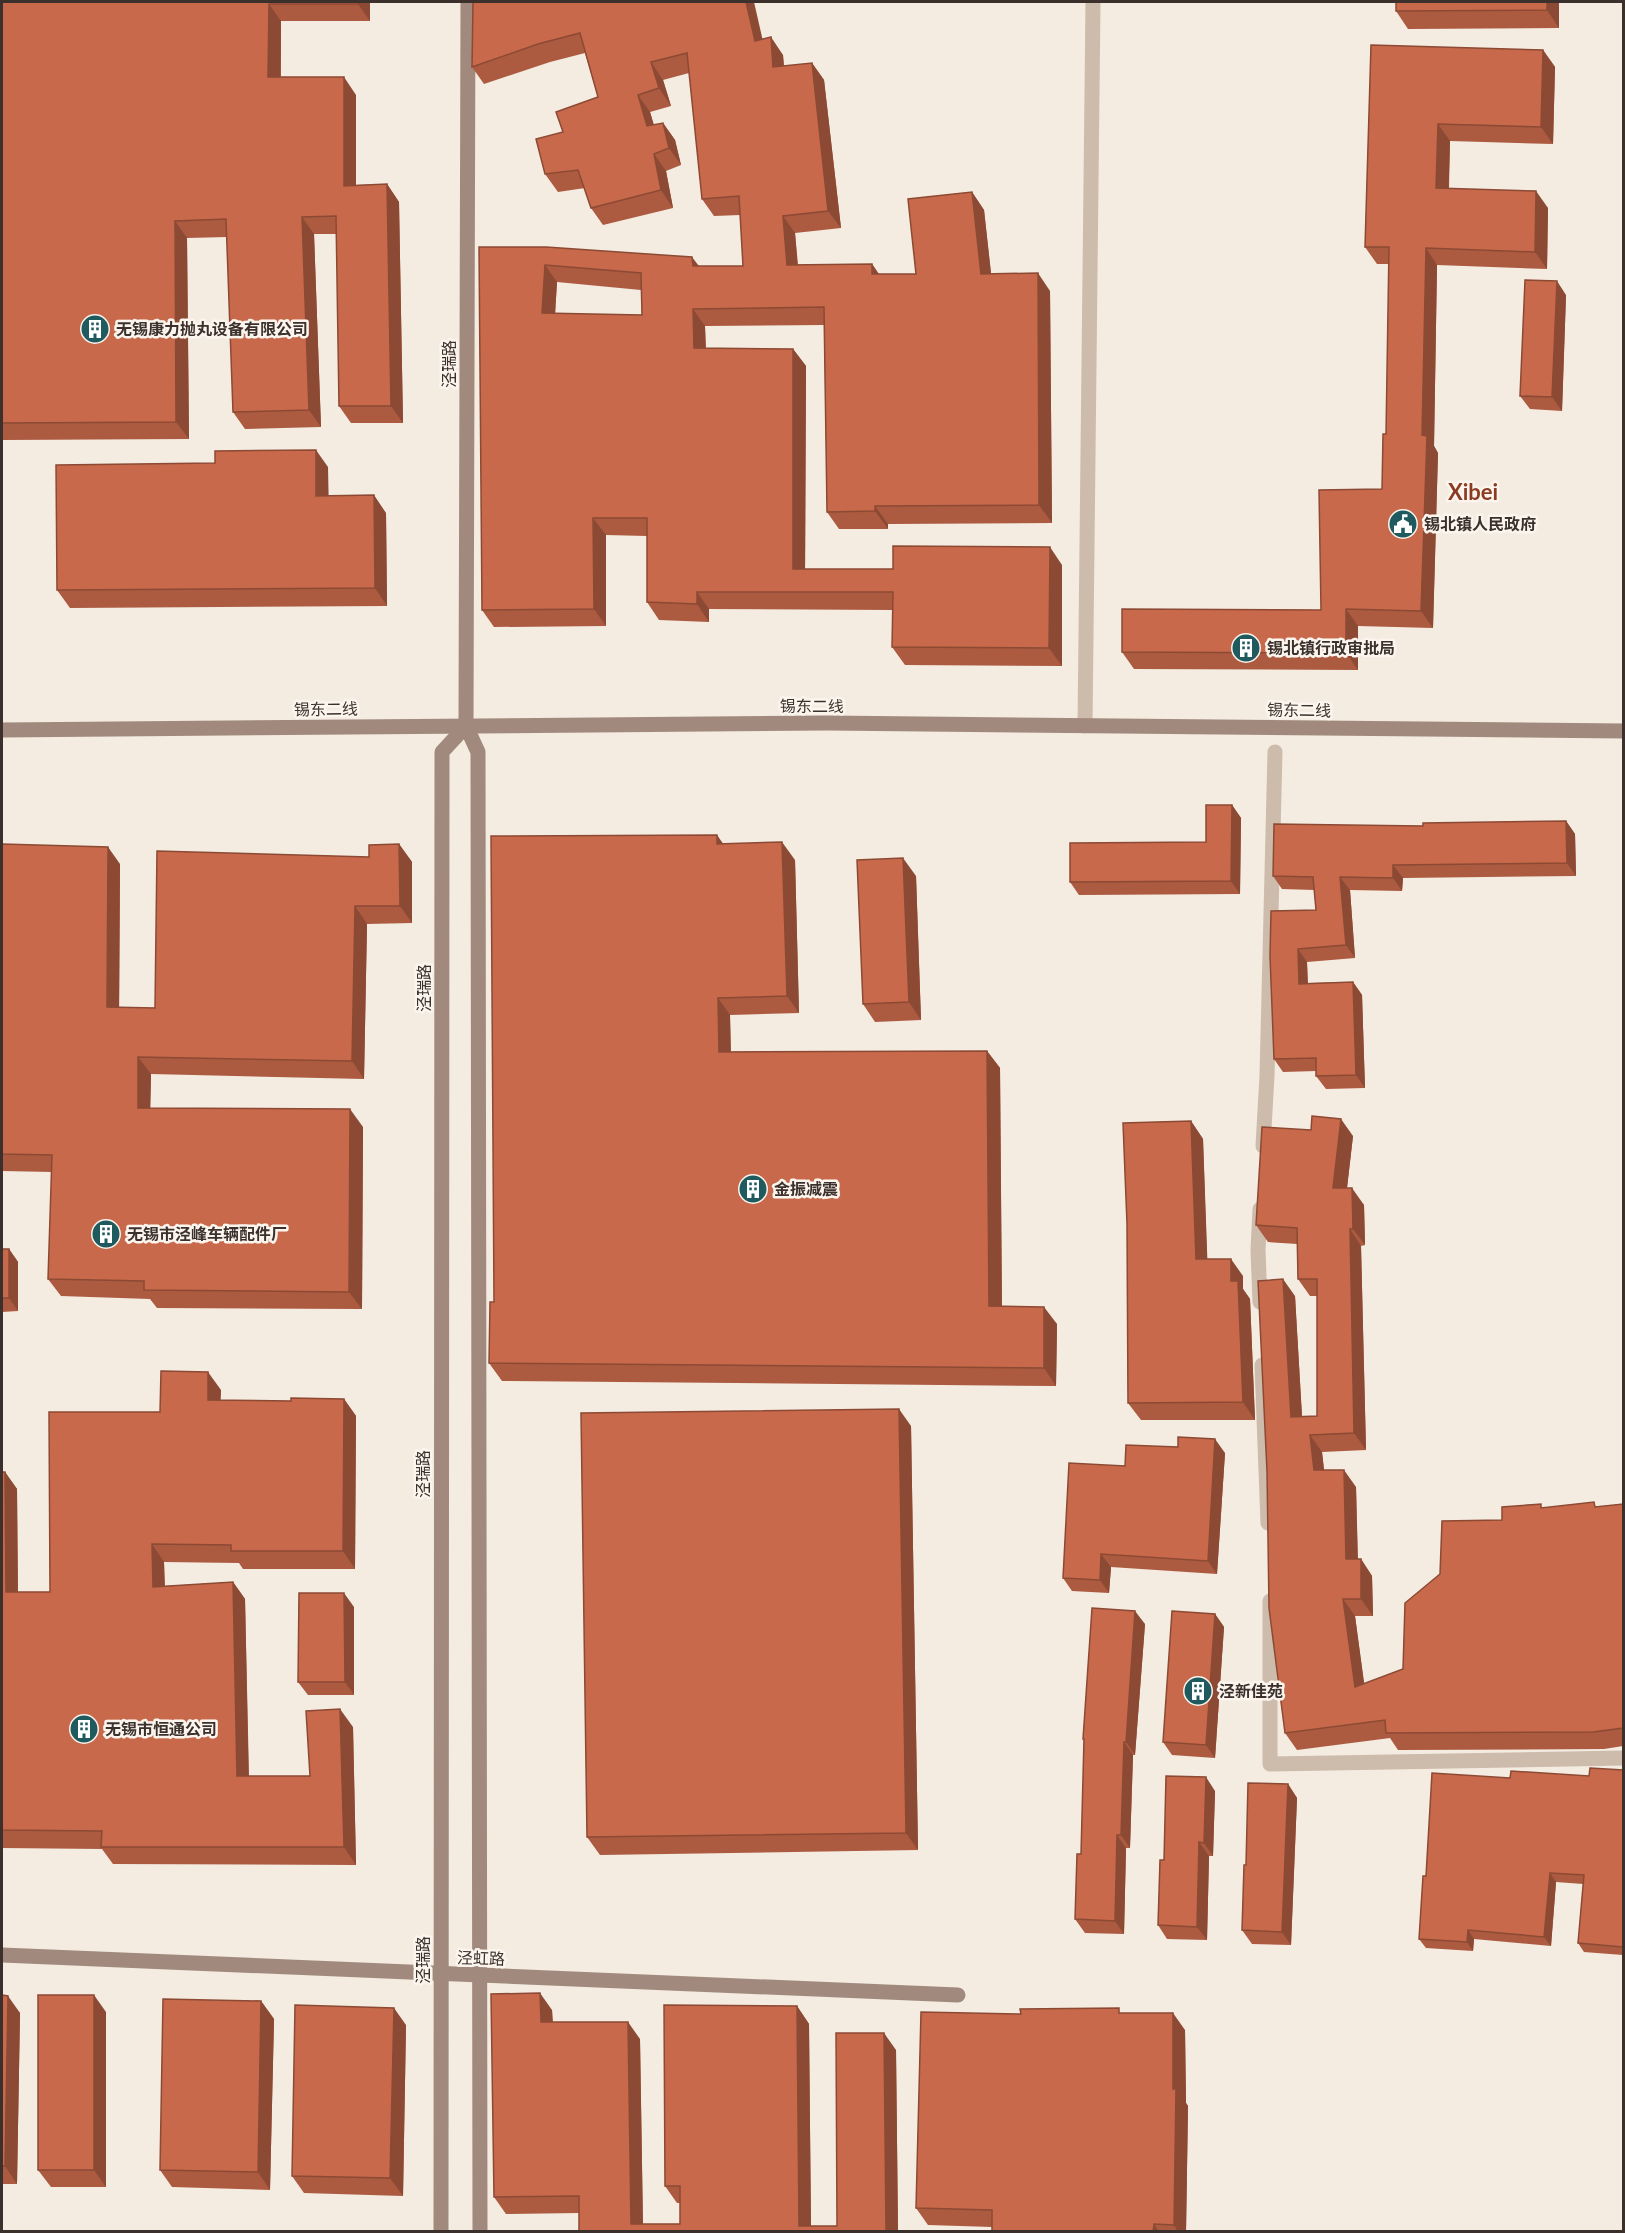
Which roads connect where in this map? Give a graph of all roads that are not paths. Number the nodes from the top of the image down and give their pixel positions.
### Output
1 (468, 2) edge
2 (1093, 2) edge
3 (466, 726) junction
4 (1085, 726) junction
5 (2, 730) edge
6 (1623, 731) edge
7 (1275, 752) dead end
8 (1263, 1157) edge
9 (1261, 1192) edge
10 (1260, 1321) edge
11 (1261, 1344) edge
12 (1269, 1544) edge
13 (1270, 1590) edge
14 (1623, 1758) edge
15 (2, 1955) edge
16 (441, 1975) junction
17 (479, 1976) junction
18 (958, 1995) dead end
19 (441, 2232) edge
20 (480, 2232) edge

1 - 3 street, 泾瑞路
2 - 4 street
3 - 4 street, 锡东二线
3 - 5 street, 锡东二线
3 - 16 street, 泾瑞路
3 - 17 street, 泾瑞路
4 - 6 street, 锡东二线
7 - 8 street
9 - 10 street
11 - 12 street
13 - 14 street
15 - 16 street, 泾虹路
16 - 17 street, 泾虹路
16 - 19 street, 泾瑞路
17 - 18 street, 泾虹路
17 - 20 street, 泾瑞路

